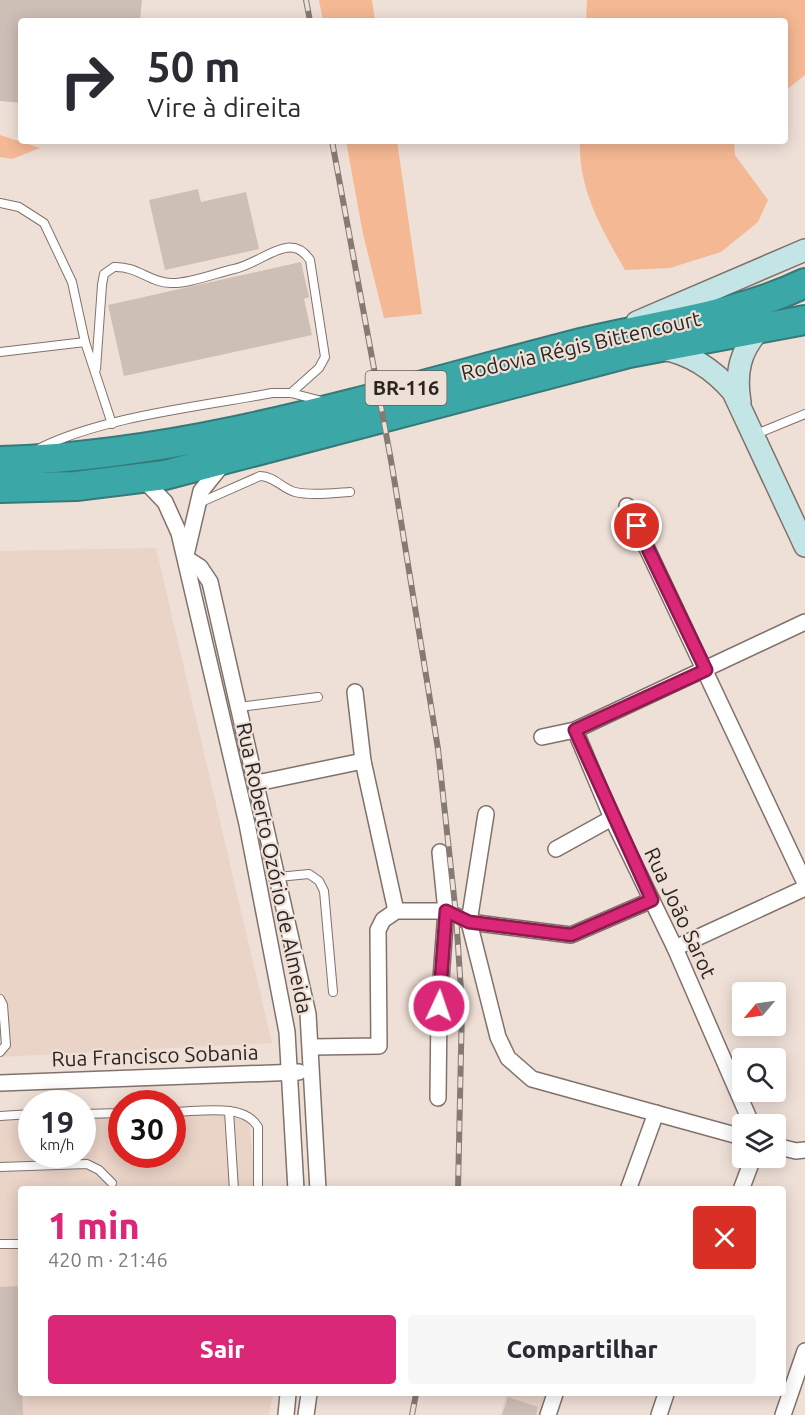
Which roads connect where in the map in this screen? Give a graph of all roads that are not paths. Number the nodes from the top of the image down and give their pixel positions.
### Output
1 (0, 203) edge
2 (805, 250) edge
3 (805, 283) edge
4 (805, 320) edge
5 (761, 328) junction
6 (594, 340) junction
7 (85, 342) junction
8 (652, 348) junction
9 (0, 352) edge
10 (96, 369) junction
11 (291, 393) junction
12 (338, 405) junction
13 (741, 405) junction
14 (805, 414) edge
15 (112, 424) junction
16 (754, 435) junction
17 (228, 459) junction
18 (7, 460) edge
19 (142, 478) junction
20 (0, 488) edge
21 (350, 492) dead end
22 (197, 503) junction
23 (627, 506) dead end
24 (805, 546) edge
25 (186, 558) junction
26 (805, 622) edge
27 (706, 670) junction
28 (355, 692) dead end
29 (318, 697) dead end
30 (239, 706) junction
31 (220, 709) junction
32 (575, 730) junction
33 (543, 737) dead end
34 (363, 761) junction
35 (257, 783) junction
36 (486, 814) dead end
37 (612, 818) junction
38 (556, 849) dead end
39 (440, 852) dead end
40 (278, 877) junction
41 (258, 880) junction
42 (805, 883) edge
43 (805, 888) edge
44 (652, 900) junction
45 (396, 911) junction
46 (446, 911) junction
47 (469, 922) junction
48 (675, 948) junction
49 (333, 992) dead end
50 (0, 999) edge
51 (310, 1047) junction
52 (0, 1052) edge
53 (311, 1071) junction
54 (291, 1072) junction
55 (0, 1083) edge
56 (438, 1098) dead end
57 (229, 1111) junction
58 (186, 1112) edge
59 (656, 1113) junction
60 (747, 1114) edge
61 (18, 1115) edge
62 (0, 1116) edge
63 (314, 1122) junction
64 (293, 1123) junction
65 (732, 1134) edge
66 (786, 1148) edge
67 (805, 1150) edge
68 (0, 1167) edge
69 (749, 1168) edge
70 (112, 1183) dead end
71 (234, 1186) edge
72 (258, 1186) edge
73 (296, 1186) edge
74 (318, 1186) edge
75 (629, 1186) edge
76 (742, 1186) edge
77 (0, 1244) edge
78 (18, 1244) edge
79 (805, 1351) edge
80 (288, 1396) edge
81 (309, 1396) edge
82 (554, 1396) edge
83 (665, 1396) edge
84 (286, 1415) edge
85 (306, 1415) edge
86 (548, 1415) edge
87 (658, 1415) edge
88 (783, 1415) edge

1 - 7 lane
2 - 6 main road
3 - 6 highway, Rodovia Régis Bittencourt / BR-116
4 - 5 highway, Rodovia Régis Bittencourt / BR-116
5 - 8 highway, Rodovia Régis Bittencourt / BR-116
5 - 13 main road
6 - 12 highway, Rodovia Régis Bittencourt / BR-116
7 - 9 lane
7 - 10 lane
8 - 13 main road
8 - 17 highway, Rodovia Régis Bittencourt / BR-116
10 - 11 lane
10 - 15 lane
11 - 12 lane
11 - 15 lane
12 - 18 highway, Rodovia Régis Bittencourt / BR-116
13 - 16 main road
14 - 16 lane
15 - 18 lane
16 - 24 main road
17 - 19 highway, Rodovia Régis Bittencourt / BR-116
17 - 22 street, Rua Roberto Ozório de Almeida
19 - 20 highway, Rodovia Régis Bittencourt / BR-116
19 - 25 street, Rua Roberto Ozório de Almeida
21 - 22 lane
22 - 25 street, Rua Roberto Ozório de Almeida
23 - 27 street
25 - 30 street
25 - 31 street, Rua Roberto Ozório de Almeida
26 - 27 street
27 - 32 street
27 - 42 street
28 - 34 street
29 - 30 lane
30 - 31 street
30 - 35 street
31 - 41 street, Rua Roberto Ozório de Almeida
32 - 33 street
32 - 37 street, Rua João Sarot
34 - 35 street
34 - 45 street
35 - 40 street
36 - 47 street
37 - 38 street
37 - 44 street, Rua João Sarot
39 - 46 street
40 - 41 street
40 - 49 lane
40 - 51 street
41 - 54 street, Rua Roberto Ozório de Almeida
43 - 48 street
44 - 47 street
44 - 48 street, Rua João Sarot
45 - 46 street
45 - 51 street
46 - 47 street
46 - 56 street
47 - 59 street
48 - 60 street, Rua João Sarot
50 - 52 lane
51 - 53 street
53 - 54 street, Rua Francisco Sobania
53 - 63 street
54 - 55 street, Rua Francisco Sobania
54 - 64 street, Rua Roberto Ozório de Almeida
57 - 58 lane
57 - 71 lane
57 - 72 lane
59 - 65 street
59 - 75 street
61 - 62 lane
63 - 64 street
63 - 74 street
64 - 73 street, Rua Roberto Ozório de Almeida
66 - 67 street
68 - 70 lane
69 - 76 street
77 - 78 lane
79 - 88 street
80 - 84 street
81 - 85 street
82 - 86 street
83 - 87 street

